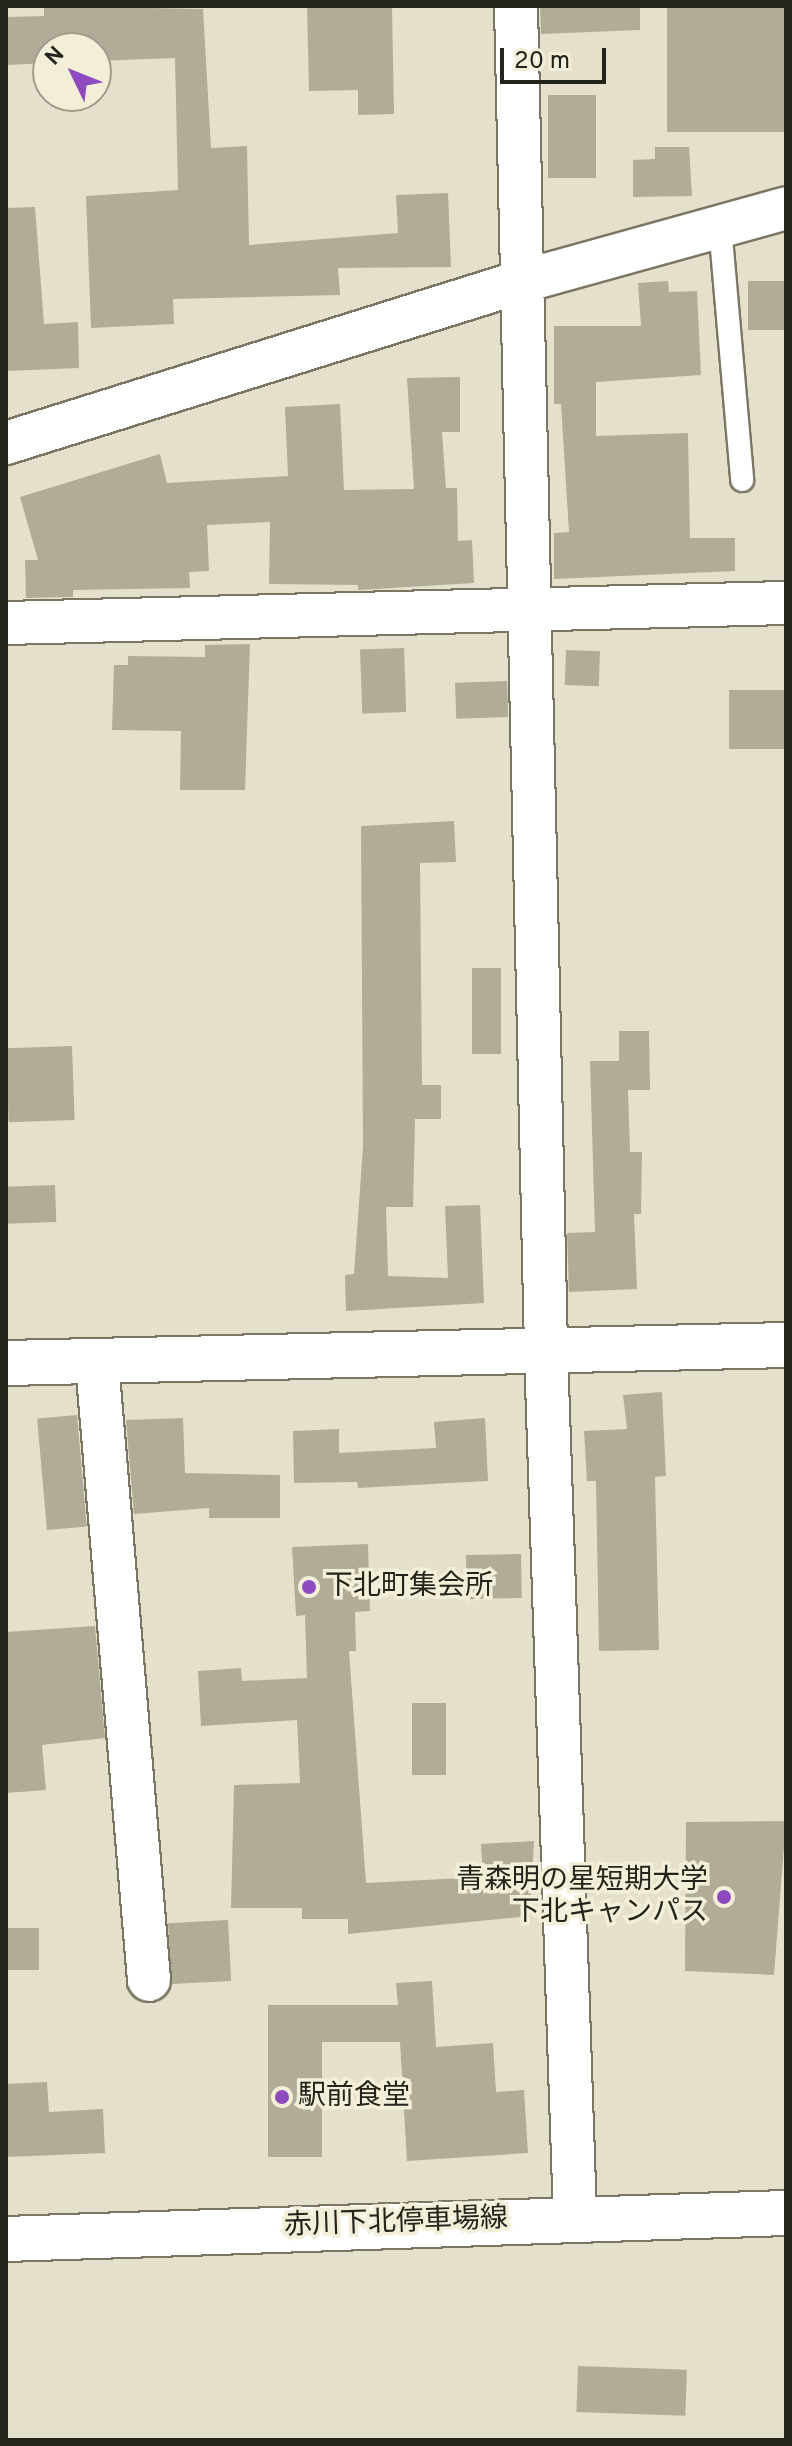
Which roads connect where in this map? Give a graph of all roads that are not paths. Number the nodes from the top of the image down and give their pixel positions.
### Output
1 (516, 6) edge
2 (786, 208) edge
3 (720, 226) junction
4 (520, 282) junction
5 (6, 443) edge
6 (742, 480) dead end
7 (786, 603) edge
8 (534, 608) junction
9 (6, 623) edge
10 (786, 1345) edge
11 (546, 1352) junction
12 (6, 1363) edge
13 (97, 1363) junction
14 (149, 1980) dead end
15 (786, 2213) edge
16 (575, 2217) junction
17 (6, 2239) edge

1 - 4 street
2 - 3 street
3 - 4 street
3 - 6 lane
4 - 5 street
4 - 8 street
7 - 8 street
8 - 9 street
8 - 11 street
10 - 11 street
11 - 13 street
11 - 16 street
12 - 13 street
13 - 14 street
15 - 16 street, 赤川下北停車場線
16 - 17 street, 赤川下北停車場線

